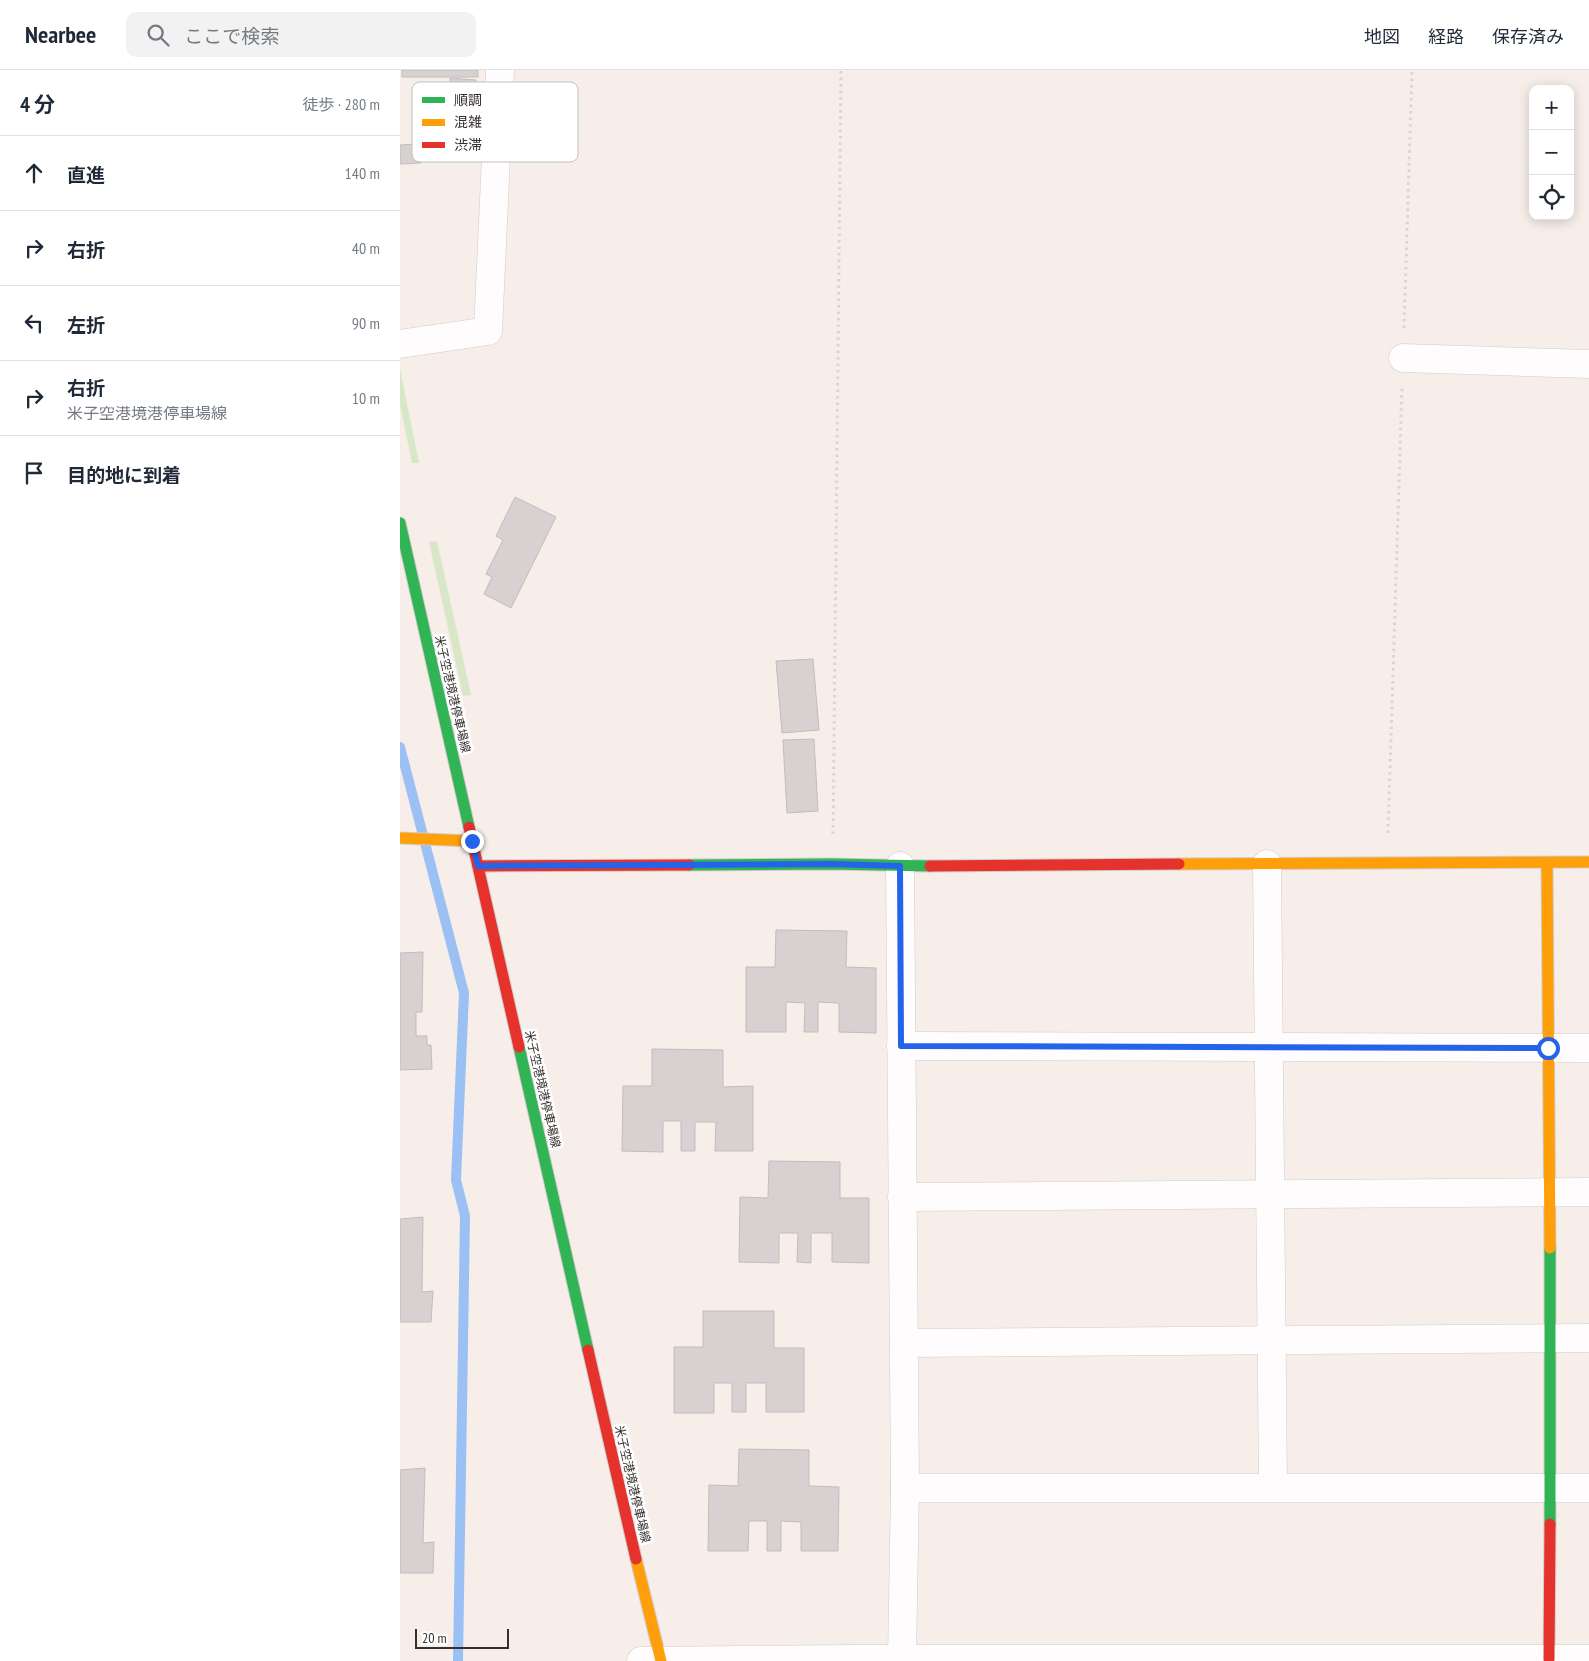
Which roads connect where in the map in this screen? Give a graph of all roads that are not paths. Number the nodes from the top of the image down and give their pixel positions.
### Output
1 (496, 162) edge
2 (400, 344) edge
3 (1403, 358) road end
4 (1589, 364) edge
5 (400, 523) edge
6 (400, 838) edge
7 (472, 841) junction
8 (1589, 862) edge
9 (1547, 863) junction
10 (1267, 864) junction
11 (478, 866) junction
12 (900, 866) junction
13 (901, 1046) junction
14 (1268, 1047) junction
15 (1548, 1048) junction
16 (1589, 1048) edge
17 (1549, 1192) junction
18 (1589, 1192) edge
19 (1270, 1194) junction
20 (902, 1197) junction
21 (1550, 1338) junction
22 (1589, 1338) edge
23 (1272, 1341) junction
24 (904, 1344) junction
25 (1273, 1487) junction
26 (1550, 1487) junction
27 (905, 1488) junction
28 (1589, 1488) edge
29 (902, 1659) junction
30 (1549, 1659) junction
31 (1589, 1659) edge
32 (855, 1660) edge
33 (654, 1661) edge

1 - 2 street
3 - 4 street
5 - 7 street, 米子空港境港停車場線
6 - 7 street
7 - 11 street, 米子空港境港停車場線
8 - 9 street
9 - 10 street
9 - 15 street
10 - 12 street
10 - 14 street
11 - 12 street
11 - 33 street, 米子空港境港停車場線
12 - 13 street
13 - 14 street
13 - 20 street
14 - 15 street
14 - 19 street
15 - 16 street
15 - 17 street
17 - 18 street
17 - 19 street
17 - 21 street
19 - 20 street
19 - 23 street
20 - 24 street
21 - 22 street
21 - 23 street
21 - 26 street
23 - 24 street
23 - 25 street
24 - 27 street
25 - 26 street
25 - 27 street
26 - 28 street
26 - 30 street
27 - 29 street
29 - 30 street
29 - 32 street
30 - 31 street
32 - 33 street

